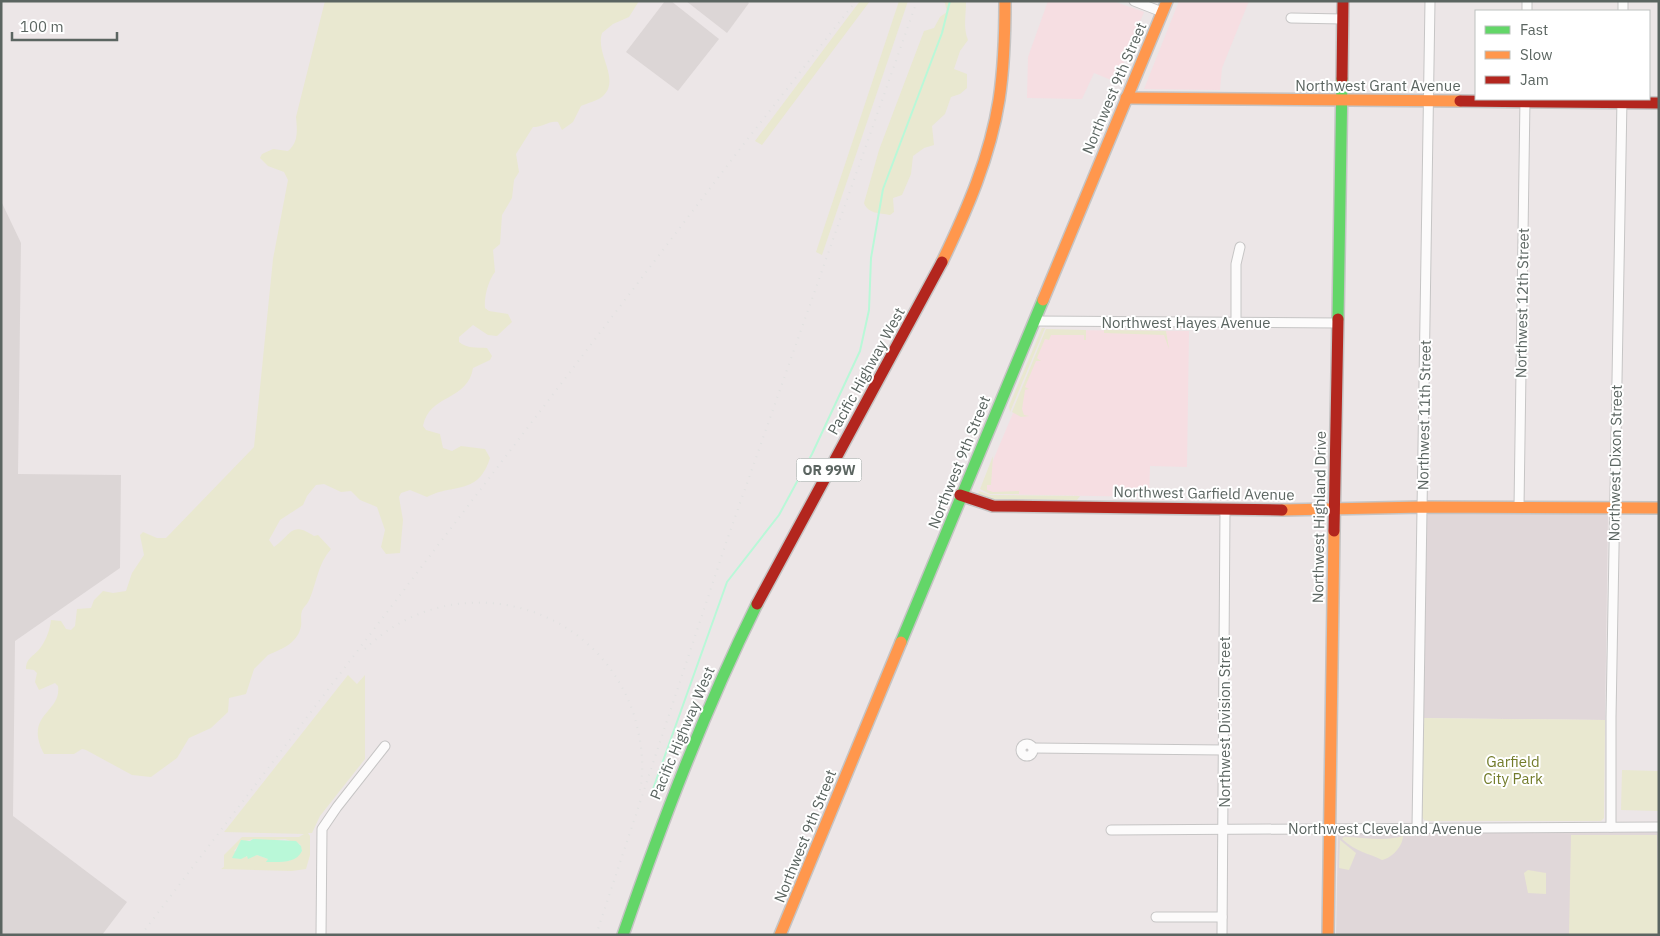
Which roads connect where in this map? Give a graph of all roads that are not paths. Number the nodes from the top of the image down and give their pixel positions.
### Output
1 (1005, 1) edge
2 (1134, 1) edge
3 (1343, 1) edge
4 (1430, 1) edge
5 (1165, 6) edge
6 (1291, 18) dead end
7 (1343, 19) junction
8 (1126, 98) junction
9 (1342, 100) junction
10 (1525, 100) edge
11 (1429, 101) junction
12 (1622, 101) edge
13 (1659, 103) edge
14 (1240, 247) dead end
15 (1034, 321) junction
16 (1236, 322) junction
17 (1338, 323) junction
18 (960, 495) junction
19 (1422, 507) junction
20 (1519, 507) junction
21 (1335, 508) junction
22 (1614, 508) junction
23 (1659, 508) edge
24 (1225, 509) junction
25 (385, 746) dead end
26 (1033, 748) dead end
27 (1223, 750) junction
28 (1611, 827) junction
29 (1659, 827) edge
30 (1330, 828) junction
31 (1417, 828) junction
32 (1223, 829) junction
33 (1111, 830) dead end
34 (1156, 916) dead end
35 (1222, 917) junction
36 (321, 935) edge
37 (623, 935) edge
38 (780, 935) edge
39 (1222, 935) edge
40 (1328, 935) edge

1 - 37 main road, Pacific Highway West / OR 99W
2 - 5 street
3 - 7 main road, Northwest Highland Drive
4 - 11 street, Northwest 11th Street
5 - 8 main road, Northwest 9th Street
6 - 7 street
7 - 9 main road, Northwest Highland Drive
8 - 9 main road, Northwest Grant Avenue
8 - 15 main road, Northwest 9th Street
9 - 11 main road, Northwest Grant Avenue
9 - 17 main road, Northwest Highland Drive
10 - 11 main road, Northwest Grant Avenue
10 - 12 main road, Northwest Grant Avenue
10 - 20 street, Northwest 12th Street
11 - 19 street, Northwest 11th Street
12 - 13 main road, Northwest Grant Avenue
12 - 22 street, Northwest Dixon Street
14 - 16 street
15 - 16 street, Northwest Hayes Avenue
15 - 18 main road, Northwest 9th Street
16 - 17 street, Northwest Hayes Avenue
17 - 21 main road, Northwest Highland Drive
18 - 24 main road, Northwest Garfield Avenue
18 - 38 main road, Northwest 9th Street
19 - 20 main road, Northwest Garfield Avenue
19 - 21 main road, Northwest Garfield Avenue
19 - 31 street, Northwest 11th Street
20 - 22 main road, Northwest Garfield Avenue
21 - 24 main road, Northwest Garfield Avenue
21 - 30 main road, Northwest Highland Drive
22 - 23 main road, Northwest Garfield Avenue
22 - 28 street, Northwest Dixon Street
24 - 27 street, Northwest Division Street
25 - 36 street
26 - 27 street
27 - 32 street, Northwest Division Street
28 - 29 street, Northwest Cleveland Avenue
28 - 31 street, Northwest Cleveland Avenue
30 - 31 street, Northwest Cleveland Avenue
30 - 32 street, Northwest Cleveland Avenue
30 - 40 main road, Northwest Highland Drive
32 - 33 street, Northwest Cleveland Avenue
32 - 35 street, Northwest Division Street
34 - 35 street
35 - 39 street, Northwest Division Street

